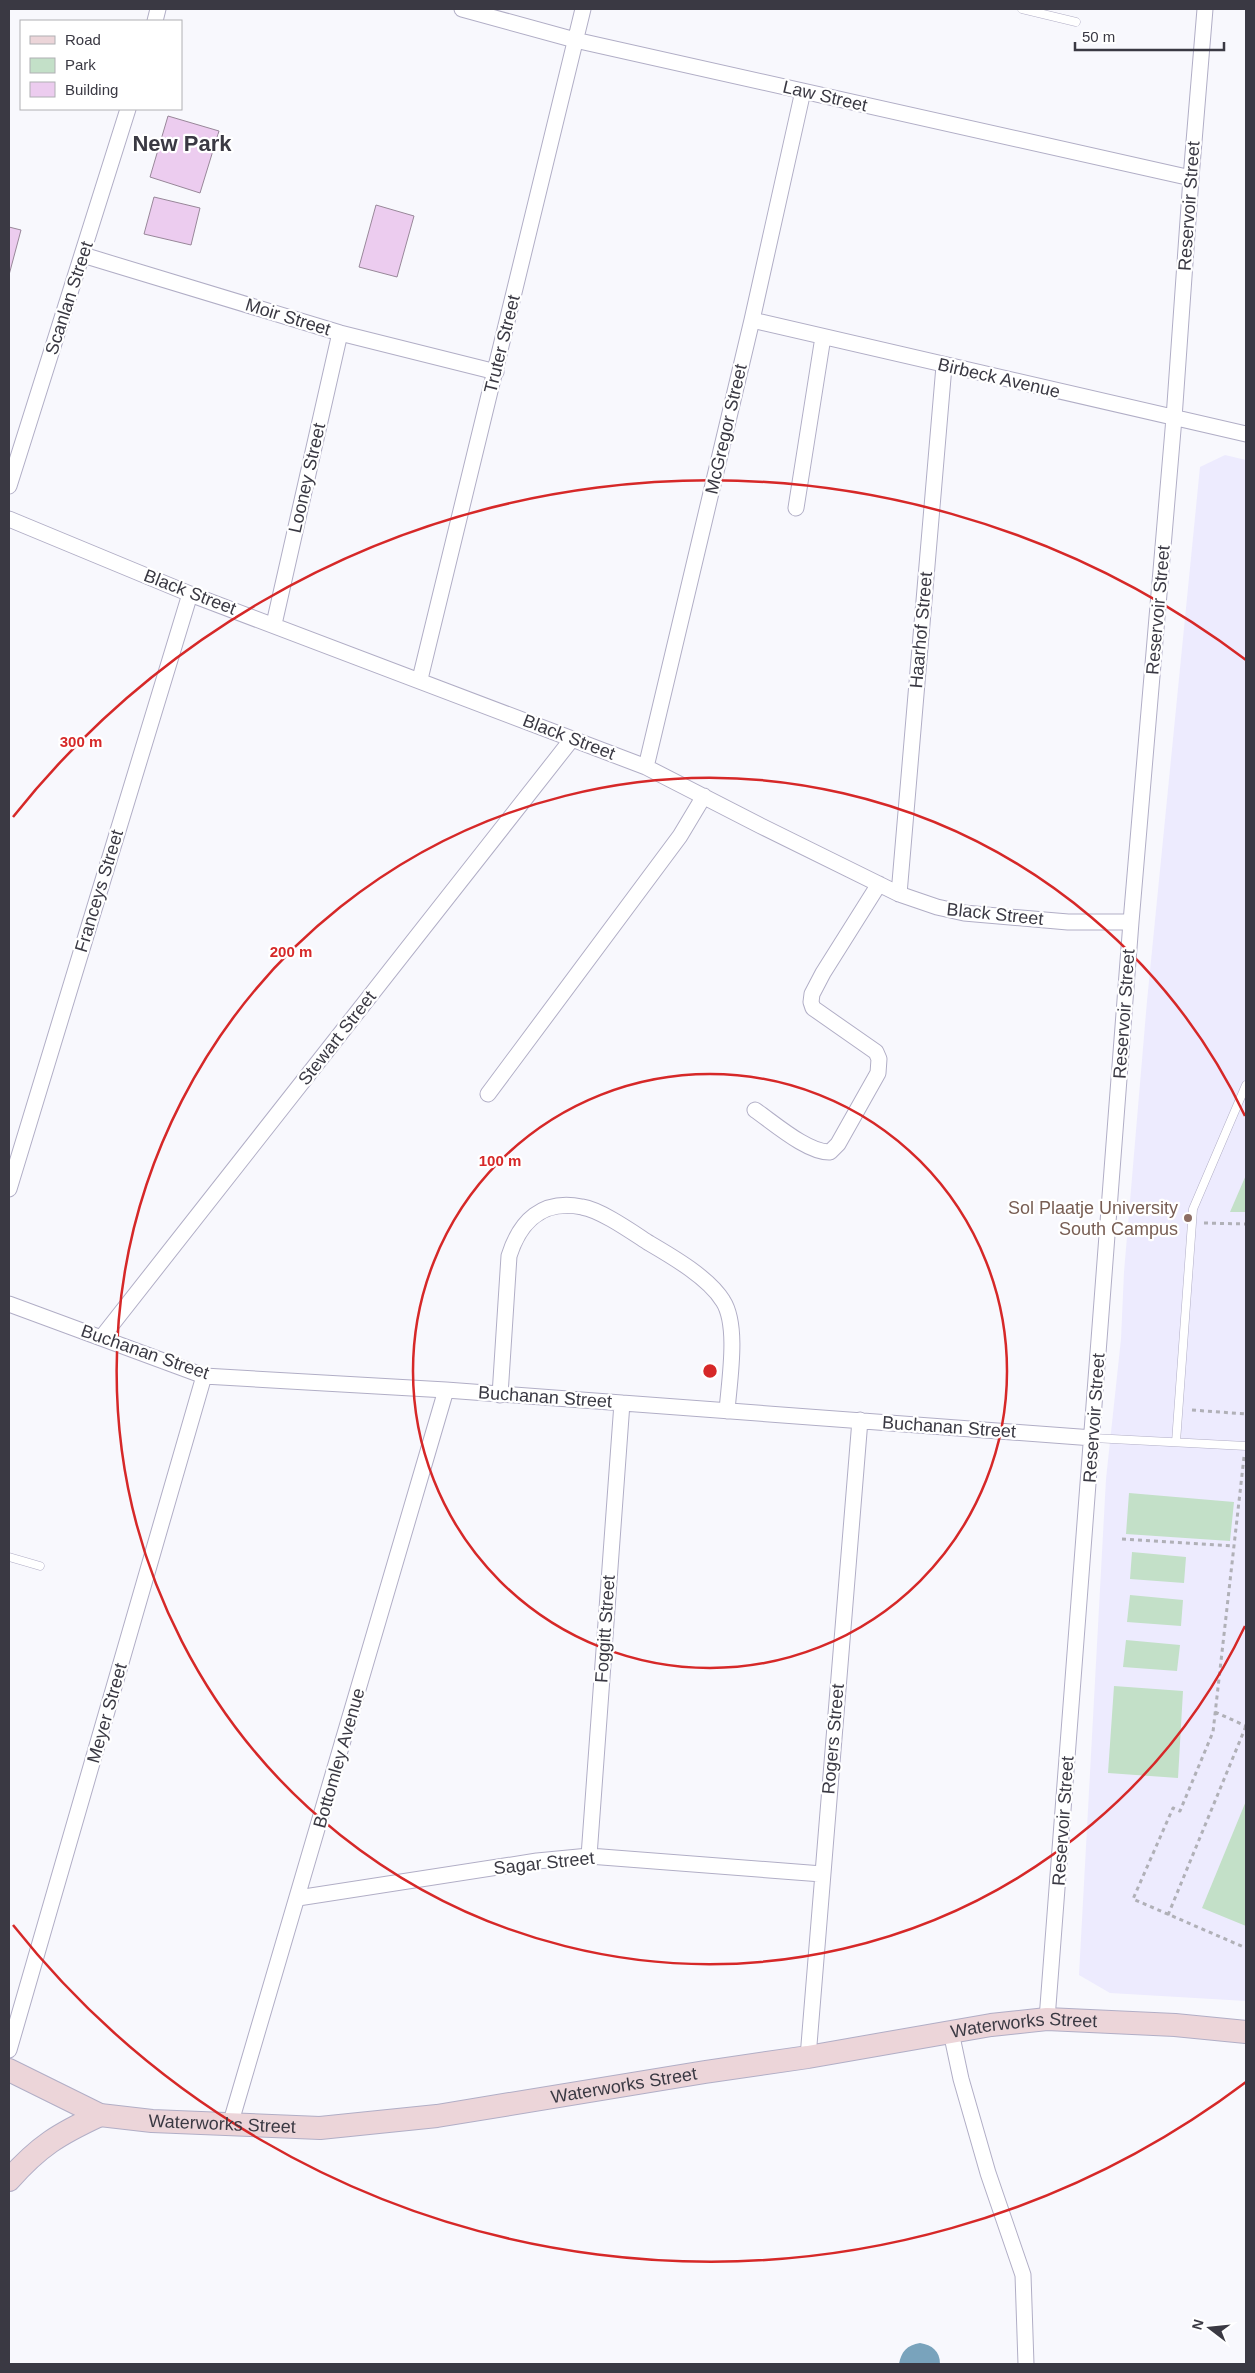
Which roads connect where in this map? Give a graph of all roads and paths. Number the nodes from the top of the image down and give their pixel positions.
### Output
1 (462, 9) edge
2 (583, 9) edge
3 (1022, 9) edge
4 (1205, 9) edge
5 (1076, 22) dead end
6 (575, 40) junction
7 (803, 92) junction
8 (128, 110) edge
9 (1191, 178) junction
10 (83, 255) junction
11 (752, 320) junction
12 (340, 333) junction
13 (823, 337) junction
14 (944, 366) junction
15 (496, 372) junction
16 (1174, 418) junction
17 (1246, 434) edge
18 (9, 486) edge
19 (796, 508) dead end
20 (9, 519) edge
21 (190, 594) junction
22 (274, 624) junction
23 (420, 679) junction
24 (572, 739) junction
25 (646, 767) junction
26 (704, 796) junction
27 (878, 884) junction
28 (899, 894) junction
29 (1131, 922) junction
30 (1246, 1085) edge
31 (488, 1094) dead end
32 (755, 1110) dead end
33 (9, 1189) edge
34 (1192, 1222) junction
35 (1246, 1224) edge
36 (9, 1304) edge
37 (102, 1337) junction
38 (204, 1376) junction
39 (446, 1390) junction
40 (500, 1395) junction
41 (622, 1403) junction
42 (1178, 1409) junction
43 (728, 1411) junction
44 (1246, 1414) edge
45 (860, 1420) junction
46 (1093, 1438) junction
47 (1176, 1442) junction
48 (1246, 1446) edge
49 (1122, 1539) dead end
50 (1234, 1546) junction
51 (9, 1557) edge
52 (40, 1566) dead end
53 (1215, 1712) junction
54 (1246, 1726) edge
55 (589, 1856) junction
56 (822, 1874) junction
57 (298, 1898) junction
58 (1168, 1915) junction
59 (1246, 1948) edge
60 (1048, 2019) junction
61 (951, 2032) junction
62 (1246, 2032) edge
63 (9, 2050) edge
64 (808, 2057) junction
65 (9, 2070) edge
66 (100, 2115) junction
67 (230, 2125) junction
68 (9, 2180) edge
69 (1026, 2364) edge

1 - 6 street, Law Street
2 - 6 street, Truter Street
3 - 5 lane
4 - 9 street, Reservoir Street
6 - 7 street, Law Street
6 - 15 street, Truter Street
7 - 9 street, Law Street
7 - 11 street, McGregor Street
8 - 10 street, Scanlan Street
9 - 16 street, Reservoir Street
10 - 12 street, Moir Street
10 - 18 street, Scanlan Street
11 - 13 street, Birbeck Avenue
11 - 25 street, McGregor Street
12 - 15 street, Moir Street
12 - 22 street, Looney Street
13 - 14 street, Birbeck Avenue
13 - 19 street
14 - 16 street, Birbeck Avenue
14 - 28 street, Haarhof Street
15 - 23 street, Truter Street
16 - 17 street, Birbeck Avenue
16 - 29 street, Reservoir Street
20 - 21 street, Black Street
21 - 22 street, Black Street
21 - 33 street, Franceys Street
22 - 23 street, Black Street
23 - 24 street, Black Street
24 - 25 street, Black Street
24 - 37 street, Stewart Street
25 - 26 street, Black Street
26 - 27 street, Black Street
26 - 31 street
27 - 28 street, Black Street
27 - 32 street
28 - 29 street, Black Street
29 - 46 street, Reservoir Street
30 - 34 lane
34 - 35 path
34 - 42 lane
36 - 37 street, Buchanan Street
37 - 38 street, Buchanan Street
38 - 39 street, Buchanan Street
38 - 63 street, Meyer Street
39 - 40 street, Buchanan Street
39 - 57 street, Bottomley Avenue
40 - 41 street, Buchanan Street
40 - 43 street
41 - 43 street, Buchanan Street
41 - 55 street, Foggitt Street
42 - 44 path
42 - 47 lane
43 - 45 street, Buchanan Street
45 - 46 street, Buchanan Street
45 - 56 street, Rogers Street
46 - 47 lane
46 - 60 street, Reservoir Street
47 - 48 lane
48 - 50 path
49 - 50 path
50 - 53 path
51 - 52 lane
53 - 54 path
53 - 58 path
54 - 58 path
55 - 56 street, Sagar Street
55 - 57 street, Sagar Street
56 - 64 street, Rogers Street
57 - 67 street, Bottomley Avenue
58 - 59 path
60 - 61 street, Waterworks Street
60 - 62 street, Waterworks Street
61 - 64 street, Waterworks Street
61 - 69 street
64 - 67 street, Waterworks Street
65 - 66 street, Waterworks Street
66 - 67 street, Waterworks Street
66 - 68 street

